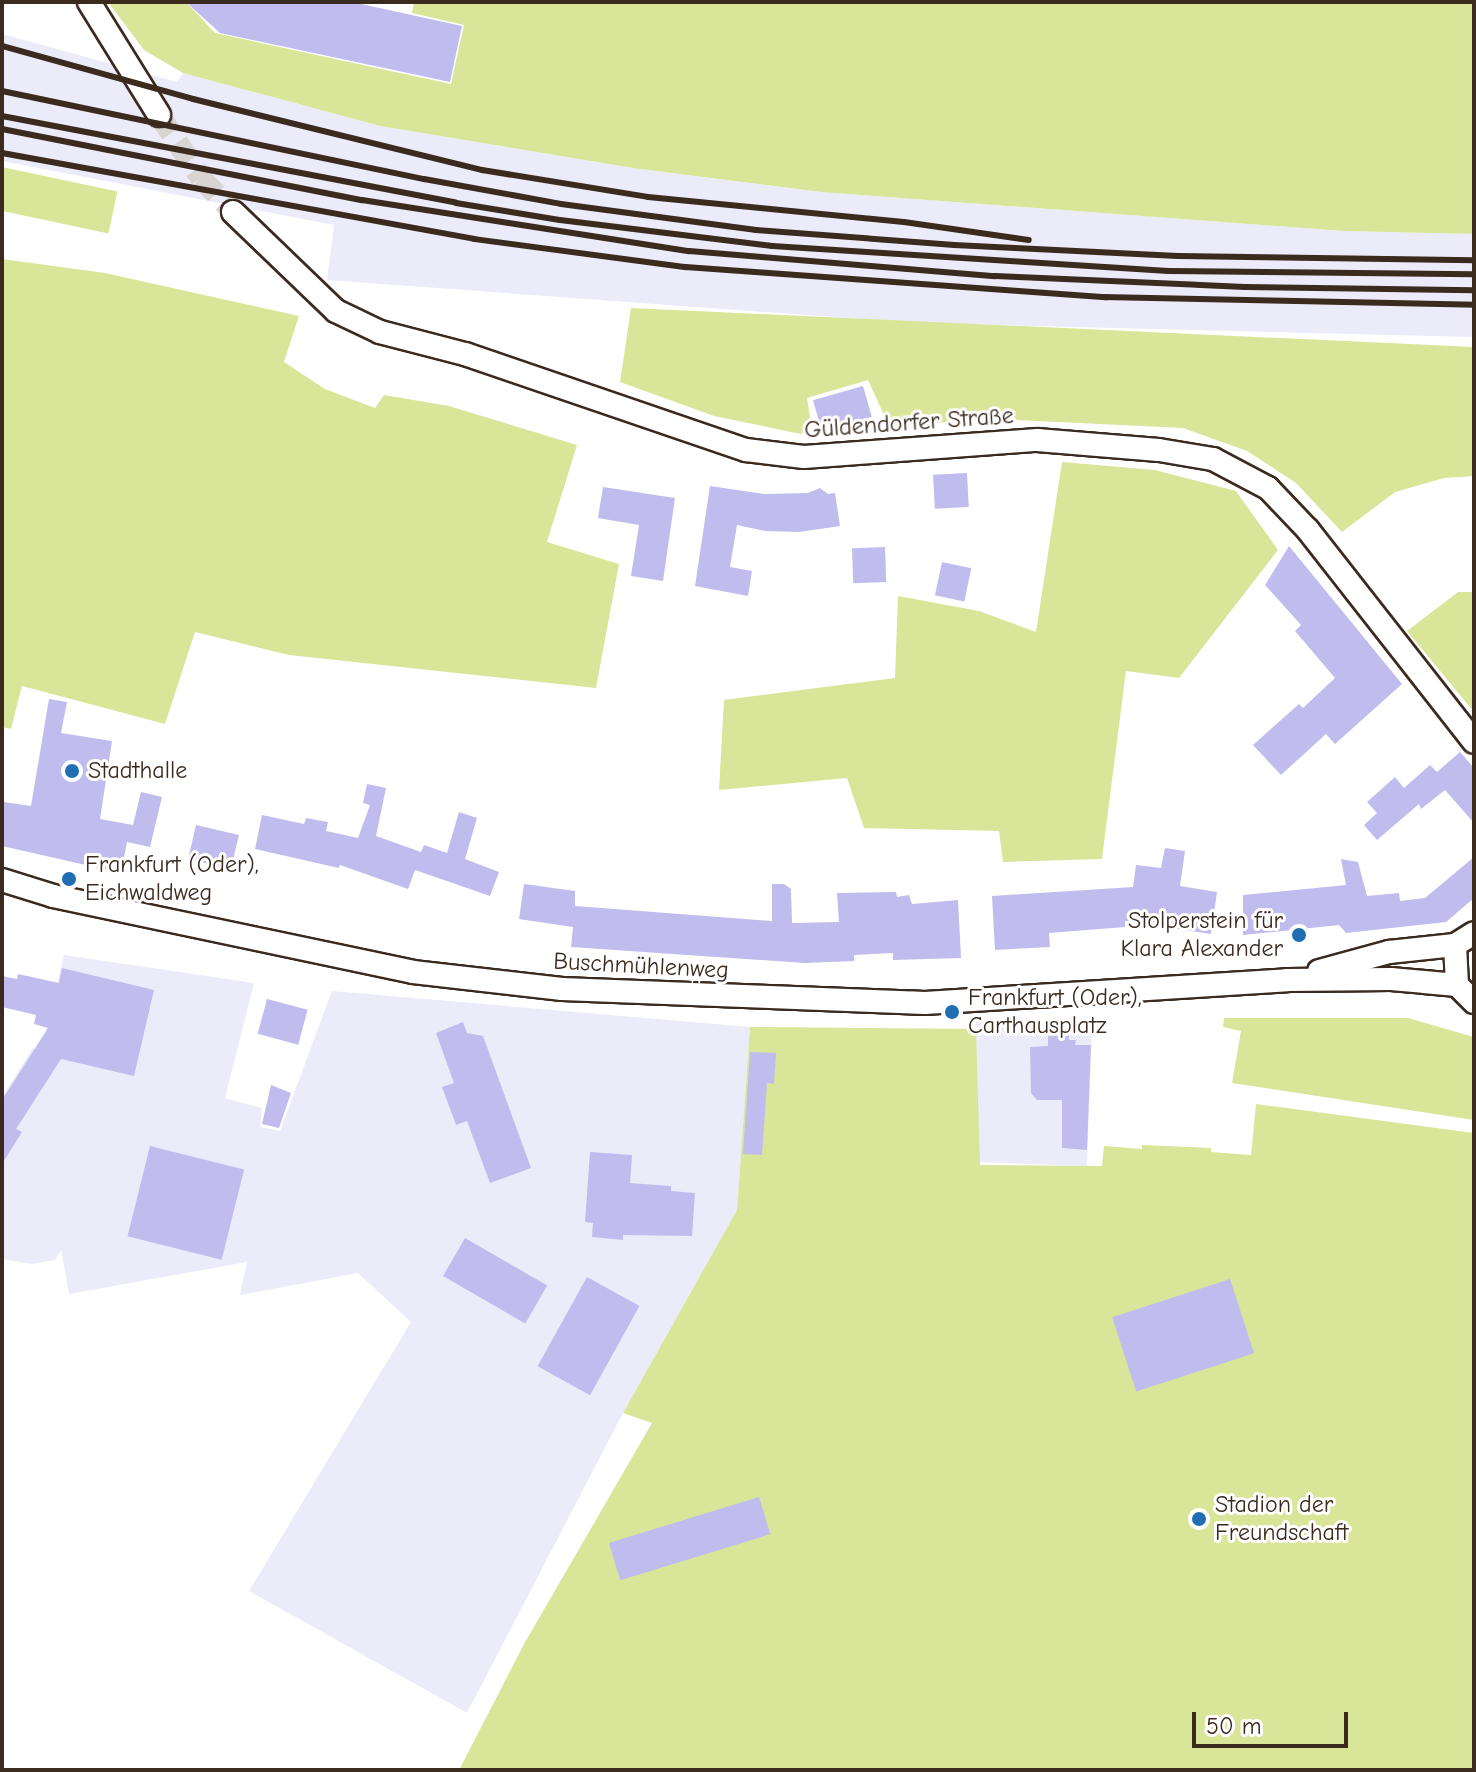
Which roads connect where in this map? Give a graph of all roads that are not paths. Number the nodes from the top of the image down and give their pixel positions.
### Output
1 (89, 2) edge
2 (159, 115) tunnel mouth
3 (233, 212) tunnel mouth
4 (1474, 742) edge
5 (2, 880) edge
6 (1465, 939) edge
7 (1287, 980) junction
8 (1457, 985) junction
9 (1474, 1002) edge

1 - 2 street
3 - 4 street, Güldendorfer Straße
5 - 7 street, Buschmühlenweg
6 - 7 street, Buschmühlenweg
6 - 8 street
7 - 8 street, Buschmühlenweg
8 - 9 street

